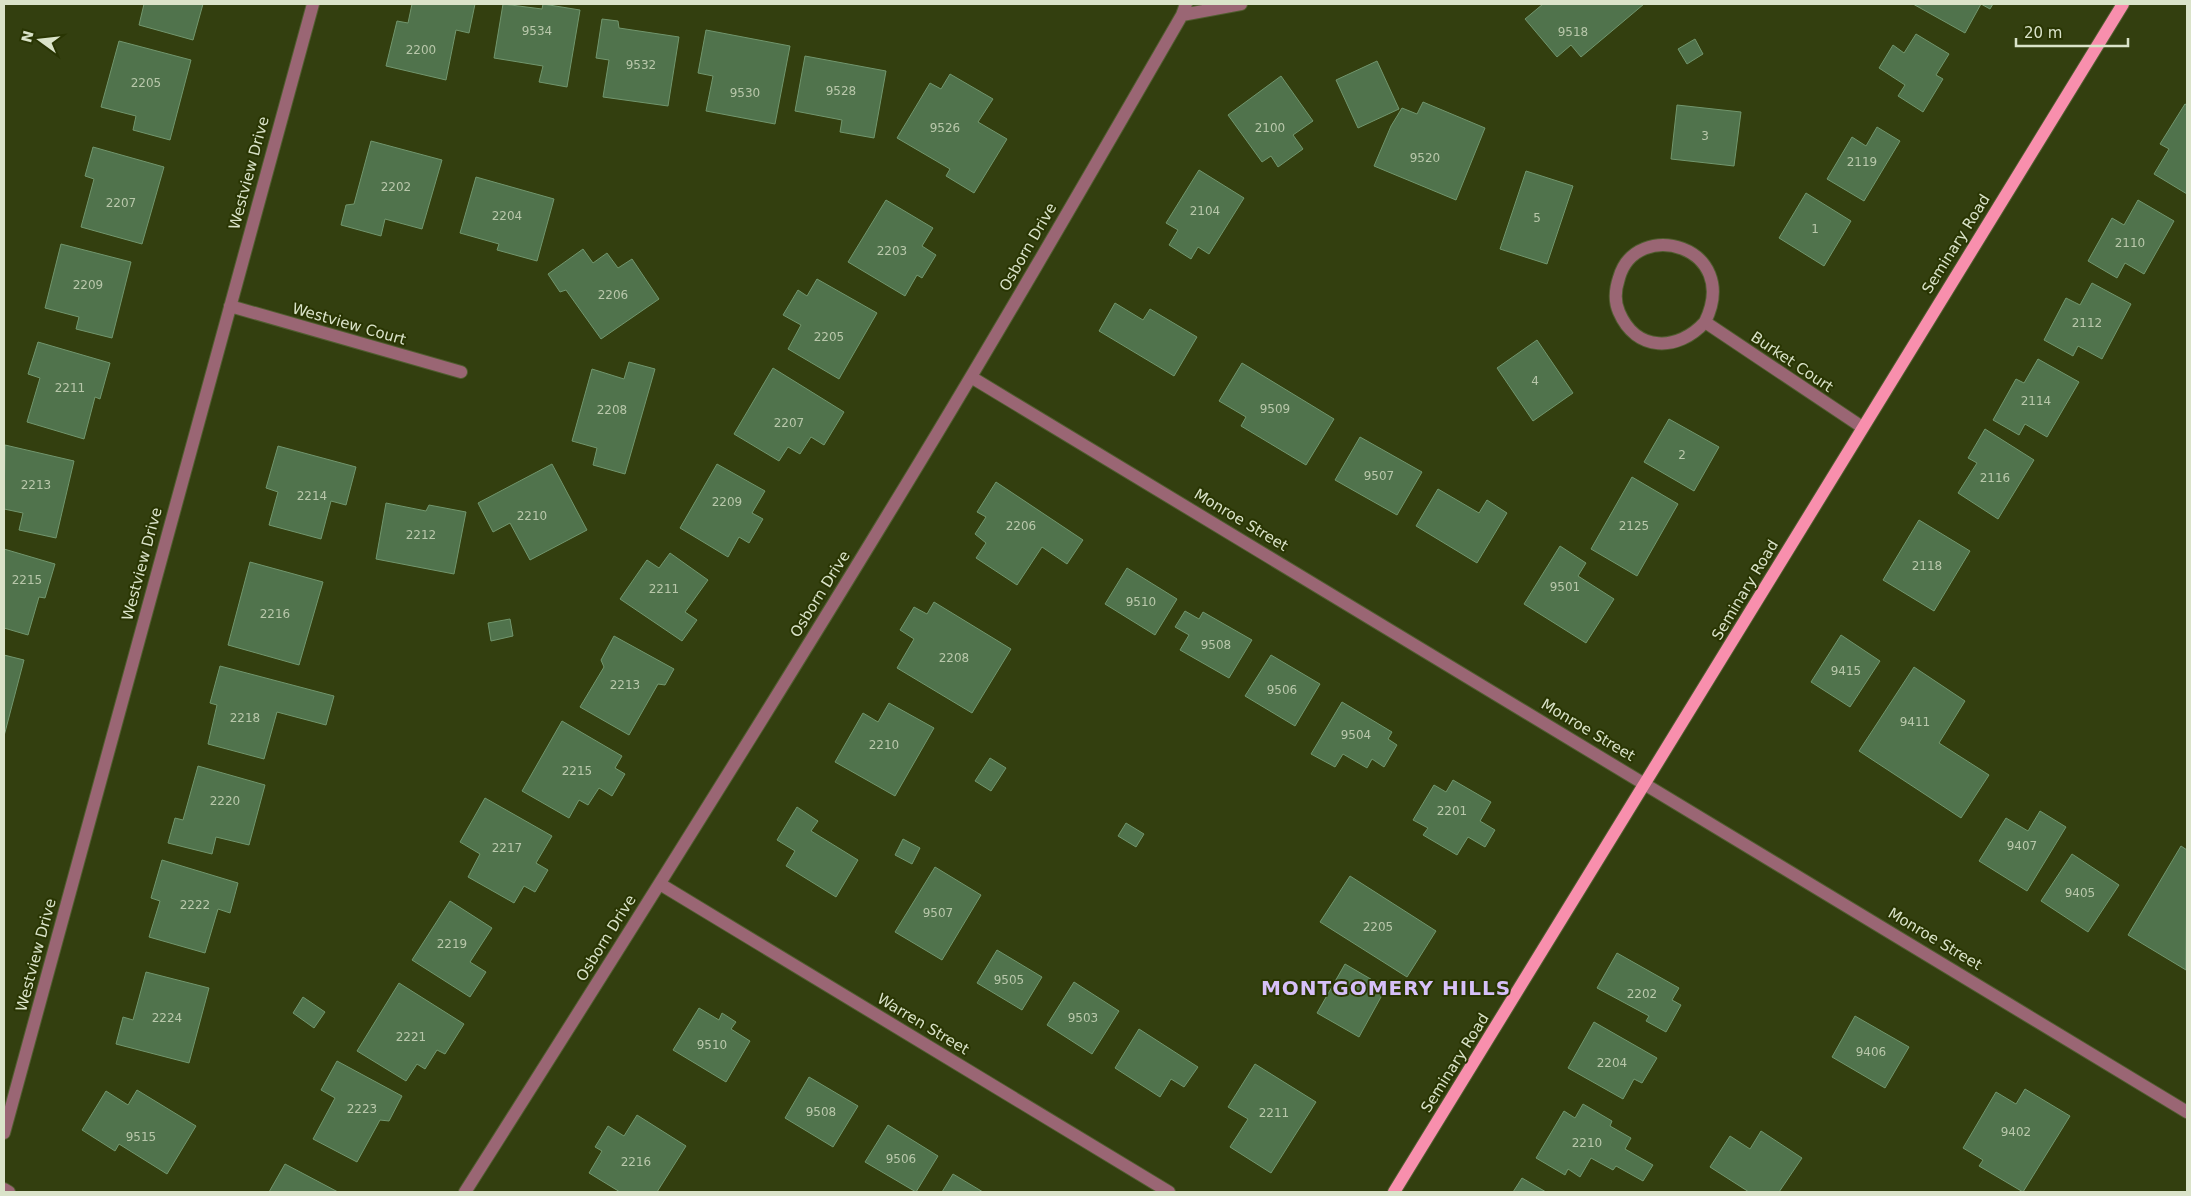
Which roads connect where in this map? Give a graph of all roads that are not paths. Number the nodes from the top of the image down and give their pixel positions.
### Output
1 (313, 4) edge
2 (1241, 4) edge
3 (2122, 4) edge
4 (1184, 9) edge
5 (230, 306) junction
6 (1705, 322) junction
7 (460, 372) dead end
8 (971, 378) junction
9 (1862, 427) junction
10 (1646, 784) junction
11 (660, 884) junction
12 (2187, 1112) edge
13 (4, 1133) edge
14 (4, 1189) edge
15 (9, 1192) edge
16 (465, 1192) edge
17 (1169, 1192) edge
18 (1394, 1192) edge

1 - 5 street, Westview Drive
2 - 4 street
3 - 9 main road, Seminary Road
4 - 8 street, Osborn Drive
5 - 7 street, Westview Court
5 - 13 street, Westview Drive
6 - 6 street
6 - 9 street, Burket Court
8 - 10 street, Monroe Street
8 - 11 street, Osborn Drive
9 - 10 main road, Seminary Road
10 - 12 street, Monroe Street
10 - 18 main road, Seminary Road
11 - 16 street, Osborn Drive
11 - 17 street, Warren Street
14 - 15 street

